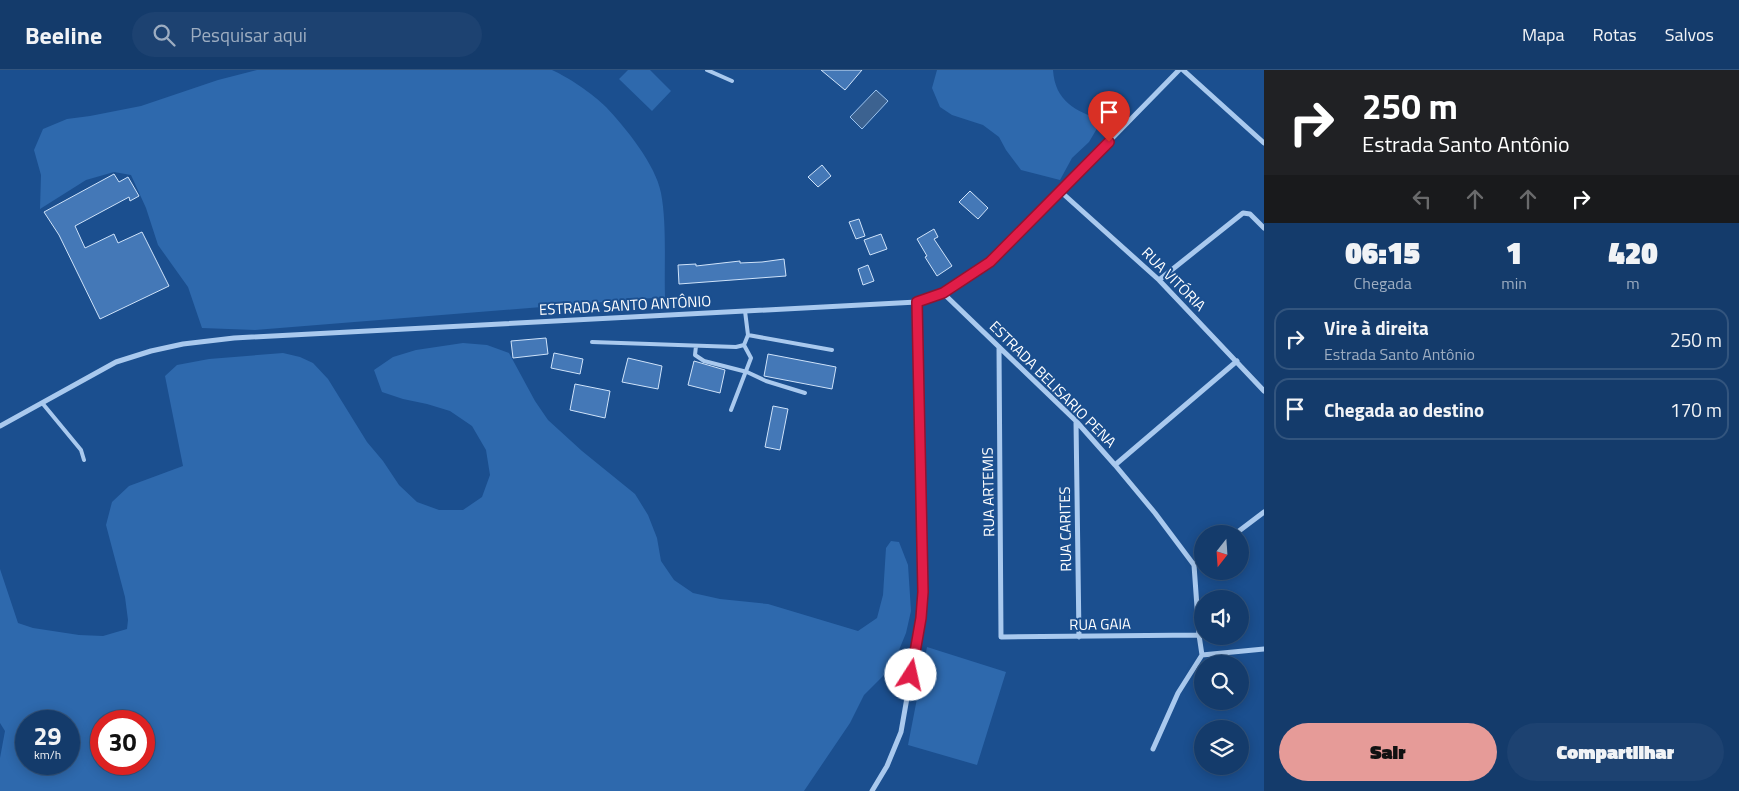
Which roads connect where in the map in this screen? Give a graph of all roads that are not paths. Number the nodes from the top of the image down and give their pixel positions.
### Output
1 (707, 70) edge
2 (1179, 70) edge
3 (1183, 70) edge
4 (732, 81) dead end
5 (1264, 143) edge
6 (1060, 191) junction
7 (1264, 228) edge
8 (1160, 280) junction
9 (943, 293) junction
10 (917, 302) junction
11 (745, 312) junction
12 (748, 335) junction
13 (592, 342) dead end
14 (744, 344) junction
15 (696, 346) junction
16 (999, 347) junction
17 (832, 350) dead end
18 (1237, 361) junction
19 (747, 372) junction
20 (1264, 391) edge
21 (805, 393) dead end
22 (43, 404) junction
23 (731, 410) dead end
24 (1076, 421) junction
25 (0, 426) edge
26 (84, 460) dead end
27 (1116, 465) junction
28 (1264, 512) edge
29 (1247, 525) edge
30 (1194, 565) edge
31 (1194, 635) edge
32 (1001, 637) joint
33 (1079, 637) junction
34 (1200, 645) edge
35 (1264, 649) edge
36 (1202, 655) joint
37 (1194, 668) edge
38 (1153, 749) dead end
39 (872, 791) edge

1 - 4 lane
2 - 6 street, ESTRADA SANTO ANTÔNIO
3 - 5 street
6 - 8 street, RUA VITÓRIA
6 - 9 street, ESTRADA SANTO ANTÔNIO
7 - 8 street
8 - 18 street, RUA VITÓRIA
9 - 10 street, ESTRADA SANTO ANTÔNIO
9 - 16 street, ESTRADA BELISARIO PENA
10 - 11 street, ESTRADA SANTO ANTÔNIO
10 - 39 street
11 - 12 lane
11 - 22 street, ESTRADA SANTO ANTÔNIO
12 - 14 lane
12 - 17 lane
13 - 15 lane
14 - 15 lane
14 - 19 lane
15 - 19 lane
16 - 24 street, ESTRADA BELISARIO PENA
16 - 32 street, RUA ARTEMIS
18 - 20 street, RUA VITÓRIA
18 - 27 street
19 - 21 lane
19 - 23 lane
22 - 25 street, ESTRADA SANTO ANTÔNIO
22 - 26 lane
24 - 27 street, ESTRADA BELISARIO PENA
24 - 33 street, RUA CARITES
27 - 30 street, ESTRADA BELISARIO PENA
28 - 29 street
31 - 33 street, RUA GAIA
32 - 33 street, RUA GAIA
34 - 36 street
35 - 36 street
37 - 38 street

